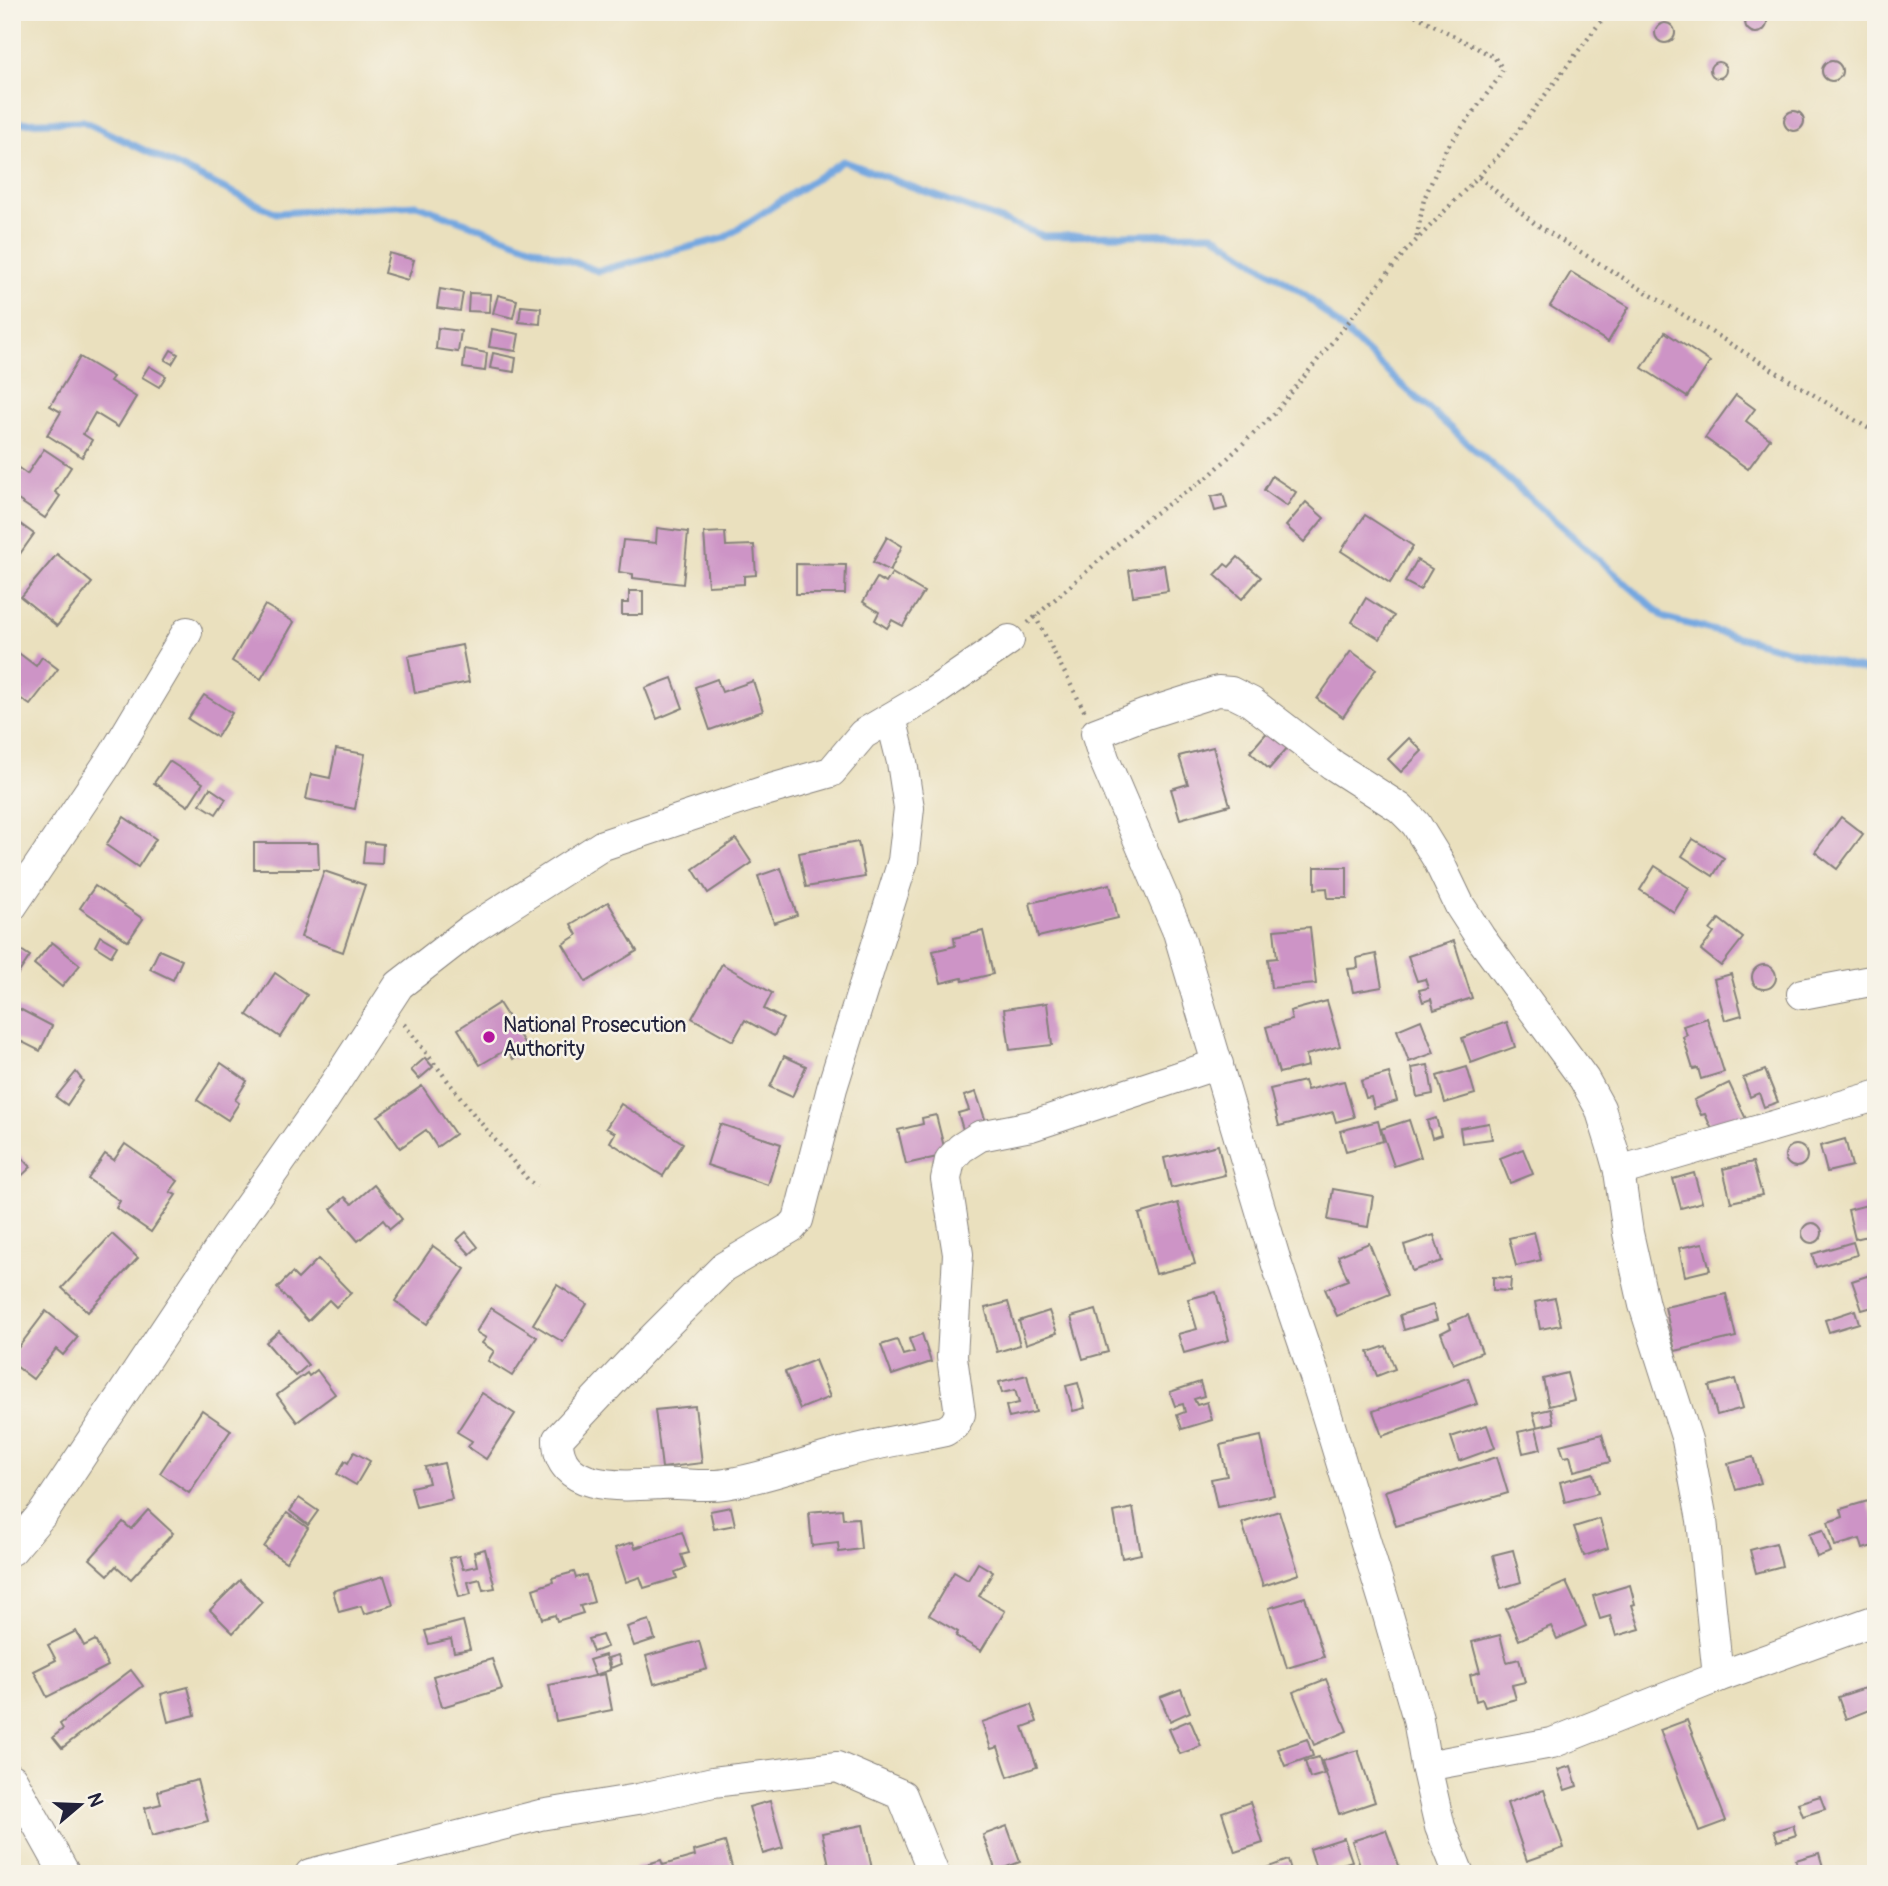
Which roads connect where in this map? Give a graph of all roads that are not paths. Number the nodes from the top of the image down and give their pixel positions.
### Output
1 (187, 632) dead end
2 (1009, 640) road end
3 (891, 718) junction
4 (12, 906) edge
5 (1876, 980) edge
6 (1802, 993) dead end
7 (1218, 1064) junction
8 (1876, 1096) edge
9 (1619, 1171) junction
10 (12, 1550) edge
11 (1876, 1620) edge
12 (1718, 1677) junction
13 (1426, 1766) junction
14 (12, 1779) edge
15 (417, 1861) edge
16 (65, 1874) edge
17 (310, 1874) edge
18 (934, 1874) edge
19 (1459, 1874) edge

1 - 4 street
2 - 3 street
3 - 7 street
3 - 10 street
5 - 6 street
7 - 9 street
7 - 13 street
8 - 9 street
9 - 12 street
11 - 12 street
12 - 13 street
13 - 19 street
14 - 16 street
15 - 17 street
15 - 18 street

